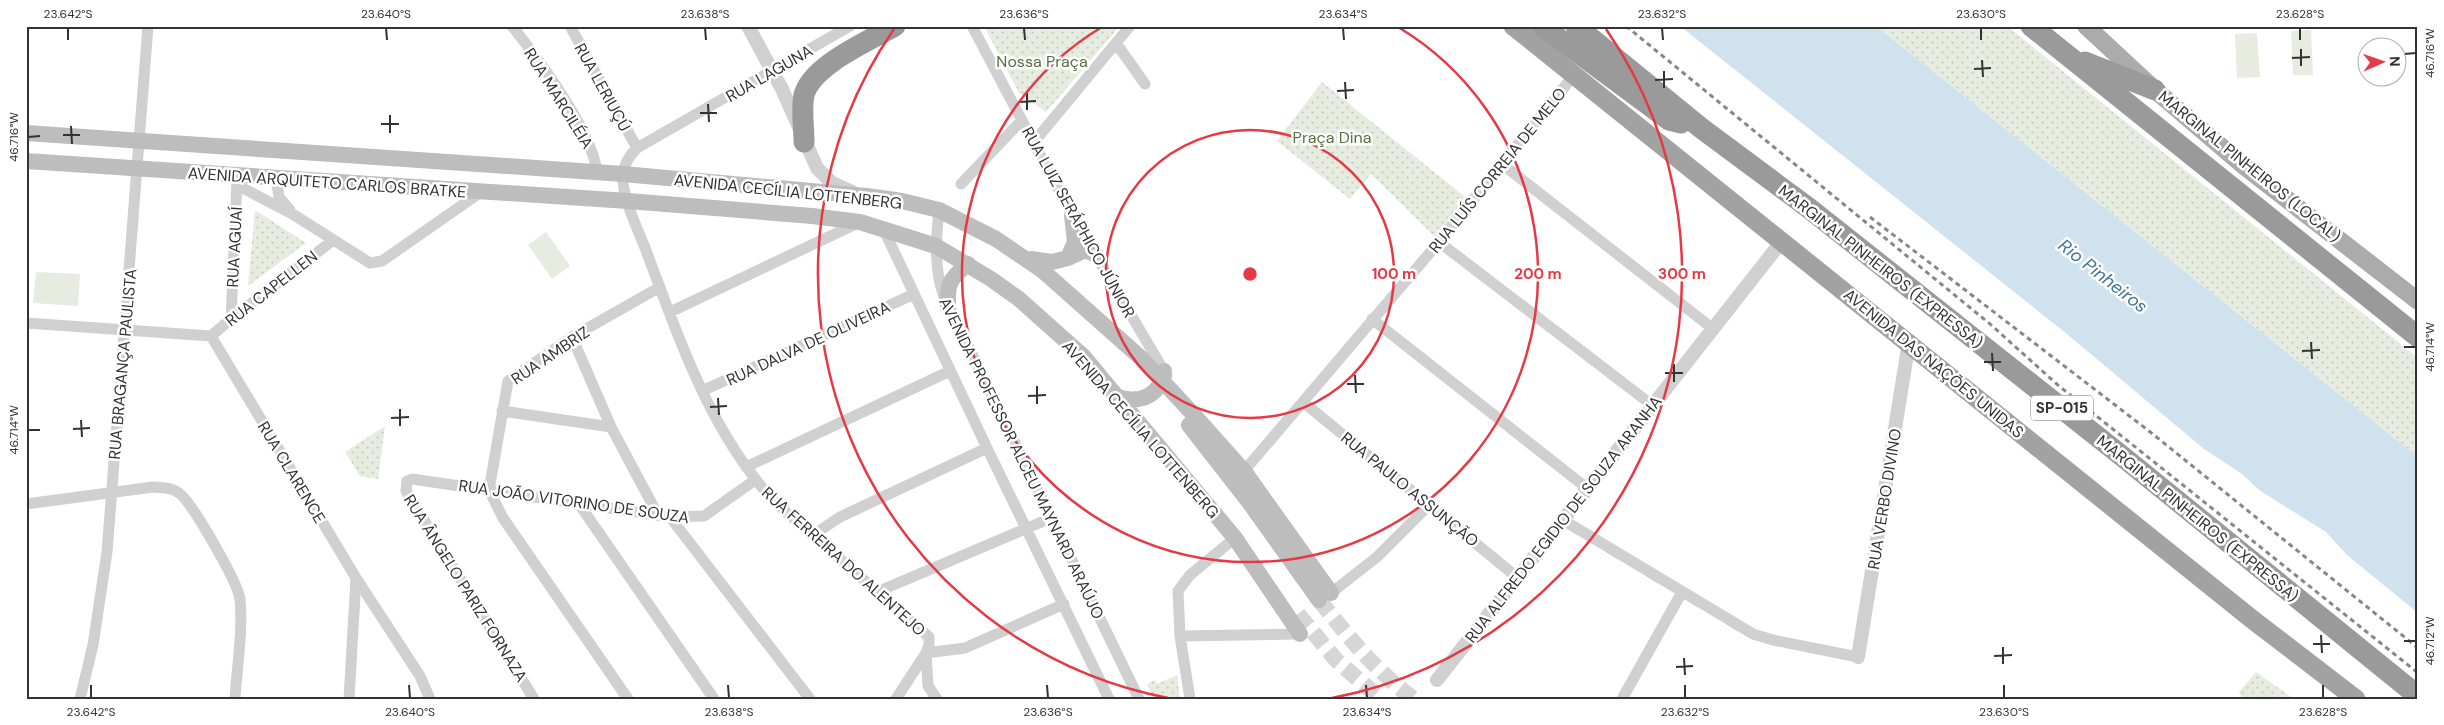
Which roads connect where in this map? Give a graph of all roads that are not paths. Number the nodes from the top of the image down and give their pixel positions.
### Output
1 (148, 26) edge
2 (512, 26) edge
3 (570, 26) edge
4 (748, 26) edge
5 (850, 26) edge
6 (895, 26) edge
7 (972, 26) edge
8 (1130, 26) edge
9 (1513, 26) edge
10 (1542, 26) edge
11 (1576, 26) edge
12 (2031, 26) edge
13 (2086, 26) edge
14 (1116, 43) junction
15 (2065, 54) junction
16 (773, 71) junction
17 (1574, 75) junction
18 (1145, 84) dead end
19 (2155, 90) junction
20 (1022, 120) junction
21 (1701, 128) junction
22 (26, 133) edge
23 (138, 141) junction
24 (804, 142) junction
25 (1034, 142) junction
26 (637, 148) junction
27 (26, 160) edge
28 (1502, 164) junction
29 (137, 168) junction
30 (597, 173) junction
31 (623, 174) junction
32 (276, 178) junction
33 (237, 180) junction
34 (961, 184) dead end
35 (480, 192) junction
36 (867, 196) junction
37 (628, 202) junction
38 (939, 210) junction
39 (294, 215) junction
40 (1072, 215) junction
41 (860, 222) junction
42 (884, 228) junction
43 (1782, 240) junction
44 (332, 241) junction
45 (1439, 242) junction
46 (936, 246) junction
47 (1096, 255) junction
48 (1024, 257) junction
49 (1068, 258) junction
50 (968, 264) junction
51 (660, 288) junction
52 (914, 294) junction
53 (2418, 301) edge
54 (948, 308) junction
55 (670, 312) junction
56 (231, 319) junction
57 (1372, 320) junction
58 (26, 323) edge
59 (1712, 328) junction
60 (125, 330) junction
61 (211, 336) junction
62 (572, 337) junction
63 (2418, 337) edge
64 (1909, 342) junction
65 (950, 371) junction
66 (1162, 380) junction
67 (702, 391) junction
68 (1118, 397) junction
69 (1302, 402) junction
70 (1652, 406) junction
71 (502, 410) junction
72 (611, 427) junction
73 (1152, 437) junction
74 (987, 448) junction
75 (746, 467) junction
76 (1244, 471) junction
77 (412, 479) joint
78 (756, 480) junction
79 (1588, 489) junction
80 (489, 490) junction
81 (111, 492) junction
82 (26, 504) edge
83 (578, 504) junction
84 (1430, 504) junction
85 (664, 516) junction
86 (1051, 518) junction
87 (1563, 520) junction
88 (1026, 530) junction
89 (813, 535) junction
90 (1235, 538) junction
91 (356, 578) junction
92 (1518, 578) junction
93 (877, 592) junction
94 (1682, 592) junction
95 (1325, 596) junction
96 (1064, 604) junction
97 (1298, 614) tunnel mouth
98 (1300, 634) joint
99 (1180, 636) junction
100 (926, 652) junction
101 (1858, 656) joint
102 (907, 680) junction
103 (1437, 680) dead end
104 (928, 686) junction
105 (2418, 696) edge
106 (80, 699) edge
107 (235, 699) edge
108 (349, 699) edge
109 (430, 699) edge
110 (534, 699) edge
111 (628, 699) edge
112 (714, 699) edge
113 (810, 699) edge
114 (896, 699) edge
115 (937, 699) edge
116 (1109, 699) edge
117 (1139, 699) edge
118 (1190, 699) edge
119 (1622, 699) edge
120 (2356, 699) edge

1 - 23 street, RUA BRAGANÇA PAULISTA
2 - 30 street, RUA MARCILÉIA
3 - 26 street, RUA LERIUÇÚ
4 - 16 street
5 - 16 street, RUA LAGUNA
6 - 24 highway
7 - 20 street, RUA LUIZ SERÁPHICO JÚNIOR
8 - 14 street
9 - 17 highway, AVENIDA DAS NAÇÕES UNIDAS
10 - 21 highway
11 - 21 highway, MARGINAL PINHEIROS (EXPRESSA) / SP-015
12 - 15 highway
13 - 19 main road, MARGINAL PINHEIROS (LOCAL)
14 - 18 street
14 - 25 street
15 - 19 highway
15 - 63 highway
16 - 24 street
16 - 26 street, RUA LAGUNA
17 - 28 street, RUA LUÍS CORREIA DE MELO
17 - 43 highway, AVENIDA DAS NAÇÕES UNIDAS
19 - 53 main road, MARGINAL PINHEIROS (LOCAL)
20 - 25 street, RUA LUIZ SERÁPHICO JÚNIOR
20 - 34 street
21 - 105 highway, MARGINAL PINHEIROS (EXPRESSA) / SP-015
22 - 23 main road, AVENIDA ARQUITETO CARLOS BRATKE
23 - 29 street, RUA BRAGANÇA PAULISTA
23 - 30 main road, AVENIDA ARQUITETO CARLOS BRATKE
24 - 36 street
25 - 40 street, RUA LUIZ SERÁPHICO JÚNIOR
26 - 31 street, RUA LAGUNA
27 - 29 main road, AVENIDA ARQUITETO CARLOS BRATKE
28 - 45 street, RUA LUÍS CORREIA DE MELO
28 - 59 street
29 - 33 main road, AVENIDA ARQUITETO CARLOS BRATKE
29 - 60 street, RUA BRAGANÇA PAULISTA
30 - 31 main road, AVENIDA ARQUITETO CARLOS BRATKE
31 - 36 main road, AVENIDA CECÍLIA LOTTENBERG
31 - 37 street, RUA FERREIRA DO ALENTEJO
32 - 33 main road, AVENIDA ARQUITETO CARLOS BRATKE
32 - 35 main road, AVENIDA ARQUITETO CARLOS BRATKE
32 - 39 street
33 - 39 street
33 - 56 street, RUA AGUAÍ
35 - 37 main road, AVENIDA ARQUITETO CARLOS BRATKE
35 - 44 street
36 - 38 main road, AVENIDA CECÍLIA LOTTENBERG
37 - 41 main road, AVENIDA CECÍLIA LOTTENBERG
37 - 51 street, RUA FERREIRA DO ALENTEJO
38 - 46 street, AVENIDA PROFESSOR ALCEU MAYNARD ARAÚJO
38 - 48 main road, AVENIDA CECÍLIA LOTTENBERG
39 - 44 street
40 - 47 street, RUA LUIZ SERÁPHICO JÚNIOR
40 - 49 main road
41 - 42 main road, AVENIDA CECÍLIA LOTTENBERG
41 - 55 street
42 - 46 main road, AVENIDA CECÍLIA LOTTENBERG
42 - 52 street, AVENIDA PROFESSOR ALCEU MAYNARD ARAÚJO
43 - 59 street, RUA ALFREDO EGIDIO DE SOUZA ARANHA
43 - 64 highway, AVENIDA DAS NAÇÕES UNIDAS
44 - 56 street, RUA CAPELLEN
45 - 57 street, RUA LUÍS CORREIA DE MELO
45 - 70 street
46 - 50 main road, AVENIDA CECÍLIA LOTTENBERG
46 - 54 street, AVENIDA PROFESSOR ALCEU MAYNARD ARAÚJO
47 - 49 main road
47 - 66 street, RUA LUIZ SERÁPHICO JÚNIOR
48 - 49 main road
48 - 66 main road, AVENIDA CECÍLIA LOTTENBERG
50 - 54 main road
50 - 68 main road, AVENIDA CECÍLIA LOTTENBERG
51 - 55 street, RUA FERREIRA DO ALENTEJO
51 - 62 street, RUA AMBRIZ
52 - 65 street, AVENIDA PROFESSOR ALCEU MAYNARD ARAÚJO
52 - 67 street, RUA DALVA DE OLIVEIRA
54 - 86 street, AVENIDA PROFESSOR ALCEU MAYNARD ARAÚJO
55 - 67 street, RUA FERREIRA DO ALENTEJO
56 - 61 street, RUA CAPELLEN
57 - 69 street, RUA LUÍS CORREIA DE MELO
57 - 79 street
58 - 60 street
59 - 70 street, RUA ALFREDO EGIDIO DE SOUZA ARANHA
60 - 61 street
60 - 81 street, RUA BRAGANÇA PAULISTA
61 - 91 street, RUA CLARENCE
62 - 71 street, RUA AMBRIZ
62 - 72 street
64 - 101 street, RUA VERBO DIVINO
64 - 120 highway, AVENIDA DAS NAÇÕES UNIDAS
65 - 74 street, AVENIDA PROFESSOR ALCEU MAYNARD ARAÚJO
65 - 75 street
66 - 68 main road
66 - 76 main road
66 - 95 main road
67 - 75 street, RUA FERREIRA DO ALENTEJO
68 - 73 main road, AVENIDA CECÍLIA LOTTENBERG
69 - 76 street, RUA LUÍS CORREIA DE MELO
69 - 84 street, RUA PAULO ASSUNÇÃO
70 - 79 street, RUA ALFREDO EGIDIO DE SOUZA ARANHA
71 - 72 street
71 - 80 street, RUA AMBRIZ
72 - 85 street
73 - 90 main road, AVENIDA CECÍLIA LOTTENBERG
73 - 97 main road
74 - 88 street, AVENIDA PROFESSOR ALCEU MAYNARD ARAÚJO
74 - 89 street
75 - 78 street, RUA FERREIRA DO ALENTEJO
76 - 95 main road
77 - 80 street, RUA JOÃO VITORINO DE SOUZA
77 - 110 street, RUA ÂNGELO PARIZ FORNAZA
78 - 85 street, RUA JOÃO VITORINO DE SOUZA
78 - 89 street, RUA FERREIRA DO ALENTEJO
79 - 87 street, RUA ALFREDO EGIDIO DE SOUZA ARANHA
80 - 83 street, RUA JOÃO VITORINO DE SOUZA
80 - 111 street
81 - 82 street
81 - 106 street, RUA BRAGANÇA PAULISTA
81 - 107 street
83 - 85 street, RUA JOÃO VITORINO DE SOUZA
83 - 112 street
84 - 92 street, RUA PAULO ASSUNÇÃO
84 - 95 street
85 - 113 street
86 - 88 street
86 - 117 street, AVENIDA PROFESSOR ALCEU MAYNARD ARAÚJO
87 - 92 street, RUA ALFREDO EGIDIO DE SOUZA ARANHA
87 - 94 street
88 - 93 street
88 - 96 street, AVENIDA PROFESSOR ALCEU MAYNARD ARAÚJO
89 - 93 street, RUA FERREIRA DO ALENTEJO
90 - 98 main road, AVENIDA CECÍLIA LOTTENBERG
90 - 99 street
91 - 108 street
91 - 109 street, RUA CLARENCE
92 - 103 street, RUA ALFREDO EGIDIO DE SOUZA ARANHA
93 - 100 street, RUA FERREIRA DO ALENTEJO
94 - 101 street
94 - 119 street
96 - 100 street
96 - 116 street, AVENIDA PROFESSOR ALCEU MAYNARD ARAÚJO
98 - 99 street
99 - 118 street
100 - 102 street, RUA FERREIRA DO ALENTEJO
100 - 104 street
102 - 104 street
102 - 114 street, RUA FERREIRA DO ALENTEJO
104 - 115 street

